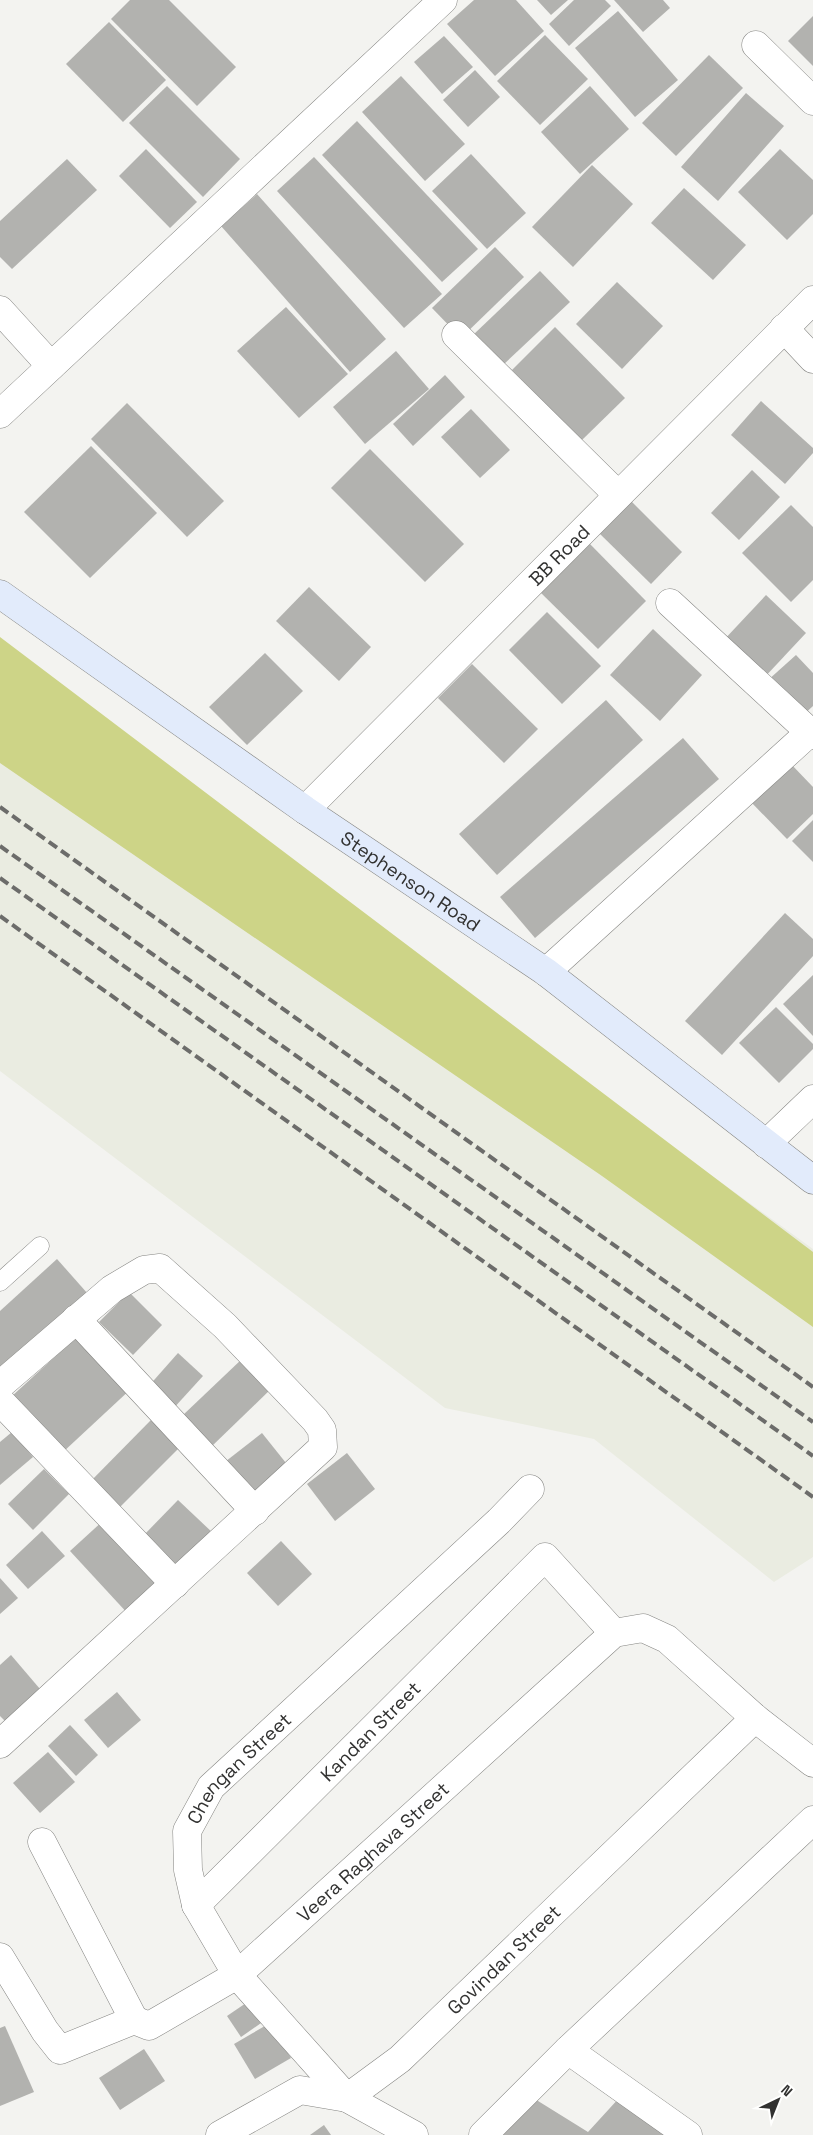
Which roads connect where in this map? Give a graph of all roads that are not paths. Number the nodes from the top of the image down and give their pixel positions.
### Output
1 (443, 0) edge
2 (756, 45) dead end
3 (813, 101) edge
4 (813, 300) edge
5 (0, 310) edge
6 (784, 328) junction
7 (456, 334) dead end
8 (813, 358) edge
9 (51, 366) junction
10 (0, 414) edge
11 (618, 495) junction
12 (0, 594) edge
13 (670, 604) dead end
14 (812, 734) edge
15 (305, 810) junction
16 (546, 972) junction
17 (813, 1099) edge
18 (766, 1144) junction
19 (813, 1180) edge
20 (40, 1246) dead end
21 (0, 1282) edge
22 (76, 1319) junction
23 (0, 1384) edge
24 (0, 1401) edge
25 (530, 1489) dead end
26 (255, 1511) junction
27 (175, 1584) junction
28 (614, 1633) junction
29 (755, 1718) junction
30 (0, 1743) edge
31 (813, 1763) edge
32 (813, 1820) edge
33 (42, 1842) dead end
34 (196, 1905) junction
35 (0, 1957) edge
36 (237, 1975) junction
37 (134, 2020) junction
38 (568, 2050) junction
39 (347, 2098) junction
40 (220, 2135) edge
41 (414, 2135) edge
42 (483, 2135) edge
43 (688, 2135) edge

1 - 9 street
2 - 3 street
4 - 6 street, BB Road
5 - 9 street
6 - 8 street
6 - 11 street, BB Road
7 - 11 street
9 - 10 street
11 - 15 street, BB Road
12 - 15 main road, Stephenson Road
13 - 14 street
14 - 16 street
15 - 16 main road, Stephenson Road
16 - 18 main road, Stephenson Road
17 - 18 street
18 - 19 main road, Stephenson Road
20 - 21 lane
22 - 23 street
22 - 26 street
22 - 26 street
24 - 27 street
25 - 34 street, Chengan Street
26 - 27 street
27 - 30 street
28 - 29 street
28 - 34 street, Kandan Street
28 - 36 street, Veera Raghava Street
29 - 31 street
29 - 39 street, Govindan Street
32 - 38 street
33 - 37 street
34 - 36 street, Chengan Street
35 - 37 street, Veera Raghava Street
36 - 37 street, Veera Raghava Street
36 - 39 street, Chengan Street
38 - 42 street
38 - 43 street
39 - 40 street
39 - 41 street

